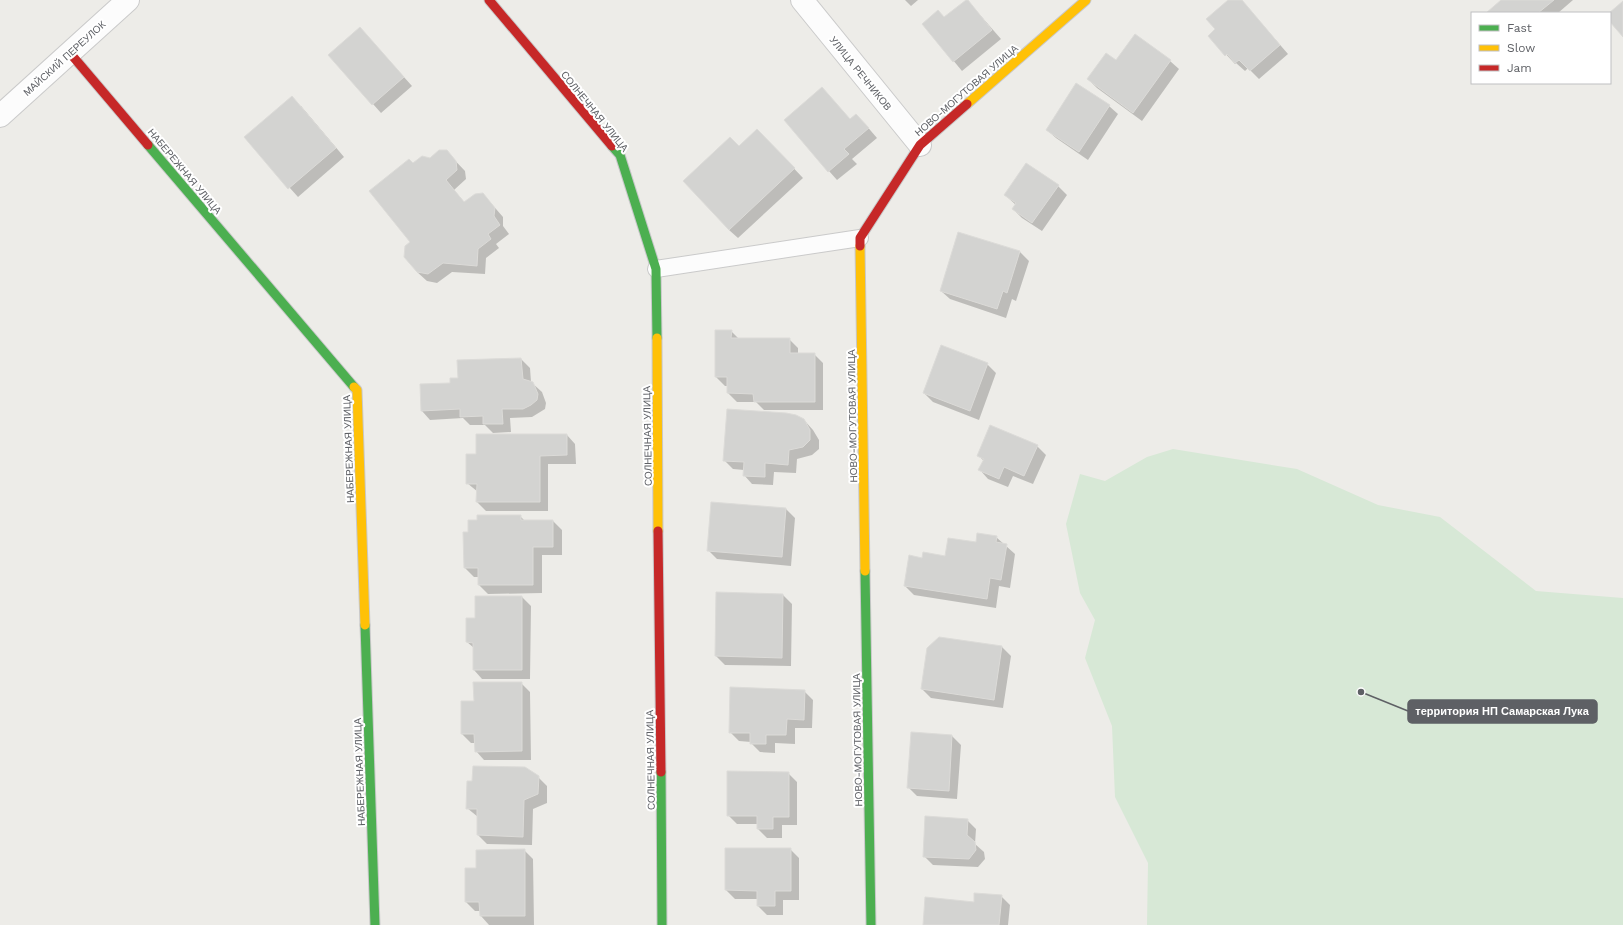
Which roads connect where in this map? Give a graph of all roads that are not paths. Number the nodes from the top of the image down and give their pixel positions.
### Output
1 (128, 0) edge
2 (489, 0) edge
3 (802, 0) edge
4 (1086, 0) edge
5 (70, 52) junction
6 (0, 116) edge
7 (920, 145) junction
8 (860, 238) junction
9 (656, 269) junction
10 (375, 925) edge
11 (662, 925) edge
12 (872, 925) edge

1 - 5 street, МАЙСКИЙ ПЕРЕУЛОК
2 - 9 street, СОЛНЕЧНАЯ УЛИЦА
3 - 7 street, УЛИЦА РЕЧНИКОВ
4 - 7 street, НОВО-МОГУТОВАЯ УЛИЦА
5 - 6 street, МАЙСКИЙ ПЕРЕУЛОК
5 - 10 street, НАБЕРЕЖНАЯ УЛИЦА
7 - 8 street, НОВО-МОГУТОВАЯ УЛИЦА
8 - 9 lane
8 - 12 street, НОВО-МОГУТОВАЯ УЛИЦА
9 - 11 street, СОЛНЕЧНАЯ УЛИЦА

